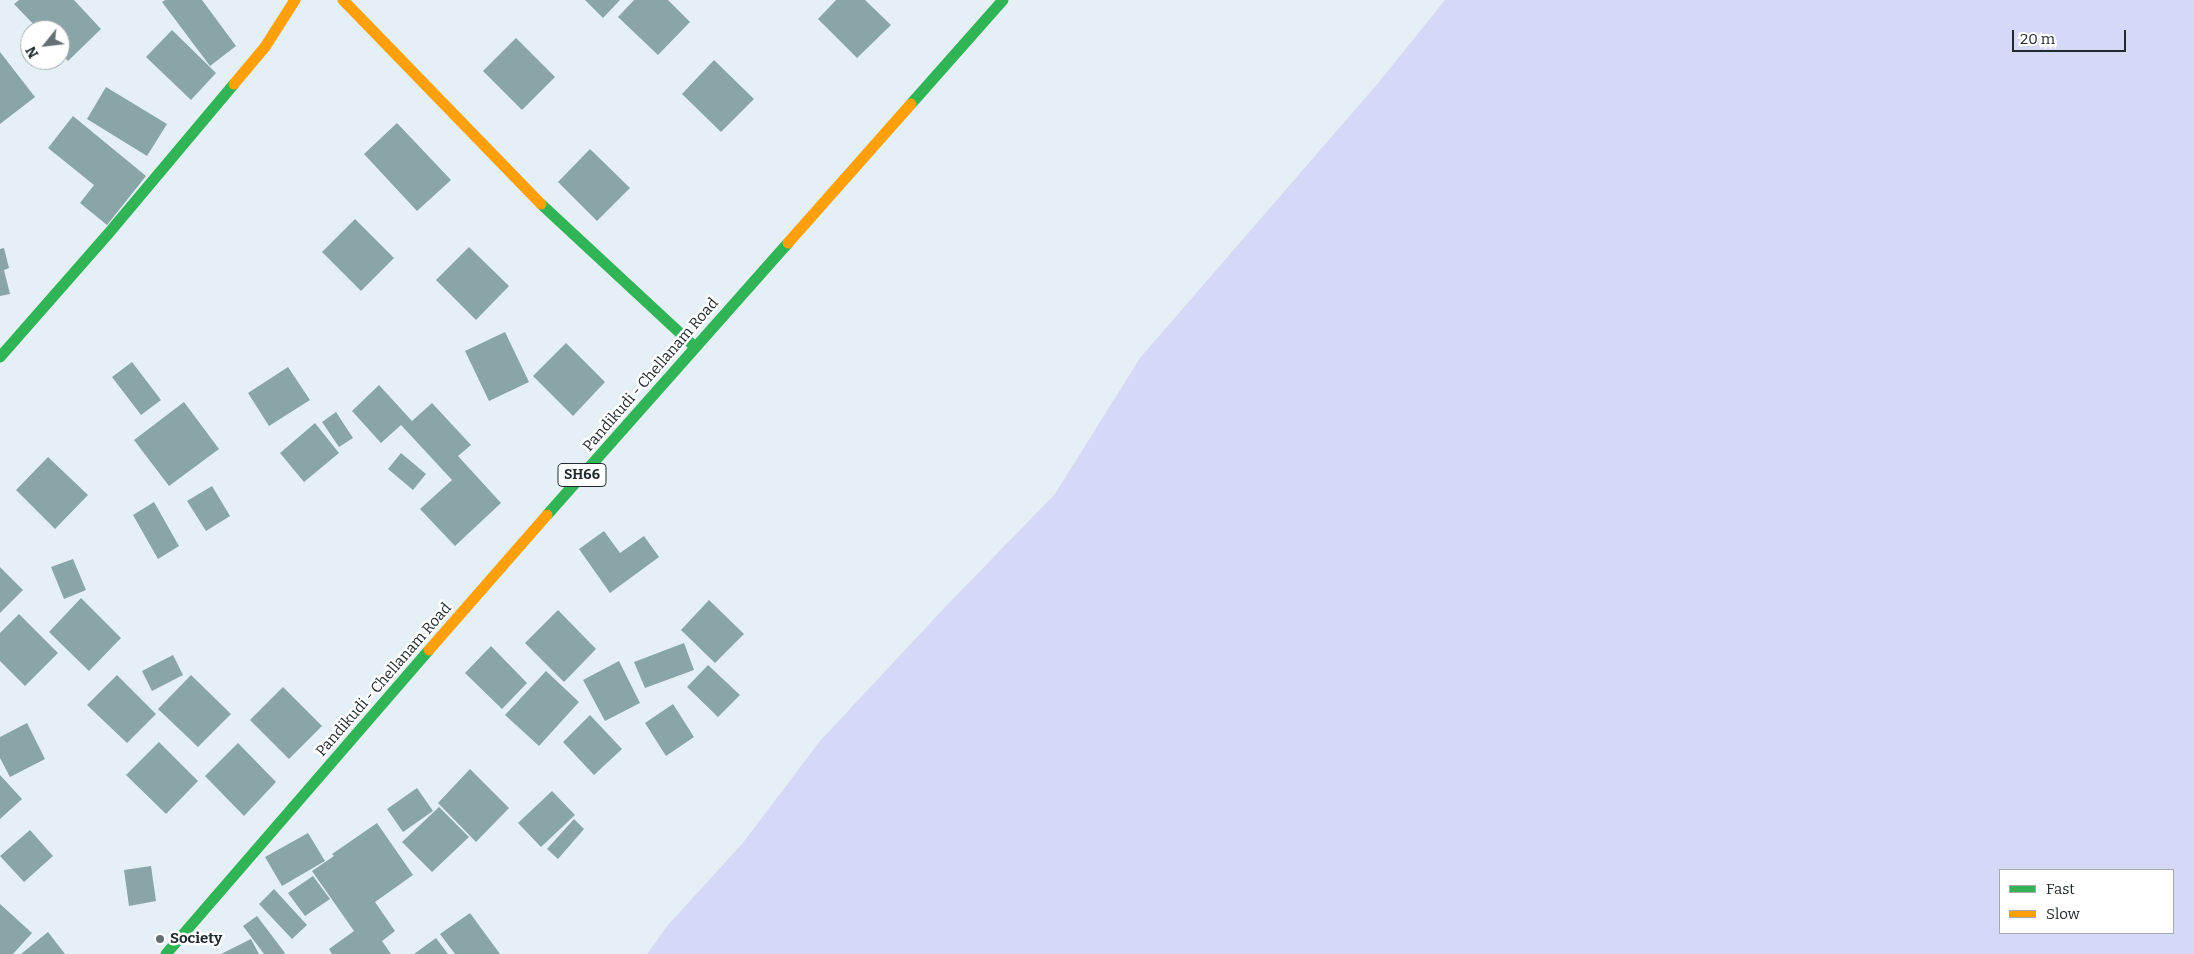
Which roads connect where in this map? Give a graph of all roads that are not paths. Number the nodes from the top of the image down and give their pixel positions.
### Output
1 (295, 0) edge
2 (343, 0) edge
3 (1003, 0) edge
4 (695, 347) junction
5 (0, 357) edge
6 (166, 954) edge

1 - 5 main road
2 - 4 main road
3 - 4 main road, Pandikudi - Chellanam Road / SH66
4 - 6 main road, Pandikudi - Chellanam Road / SH66

